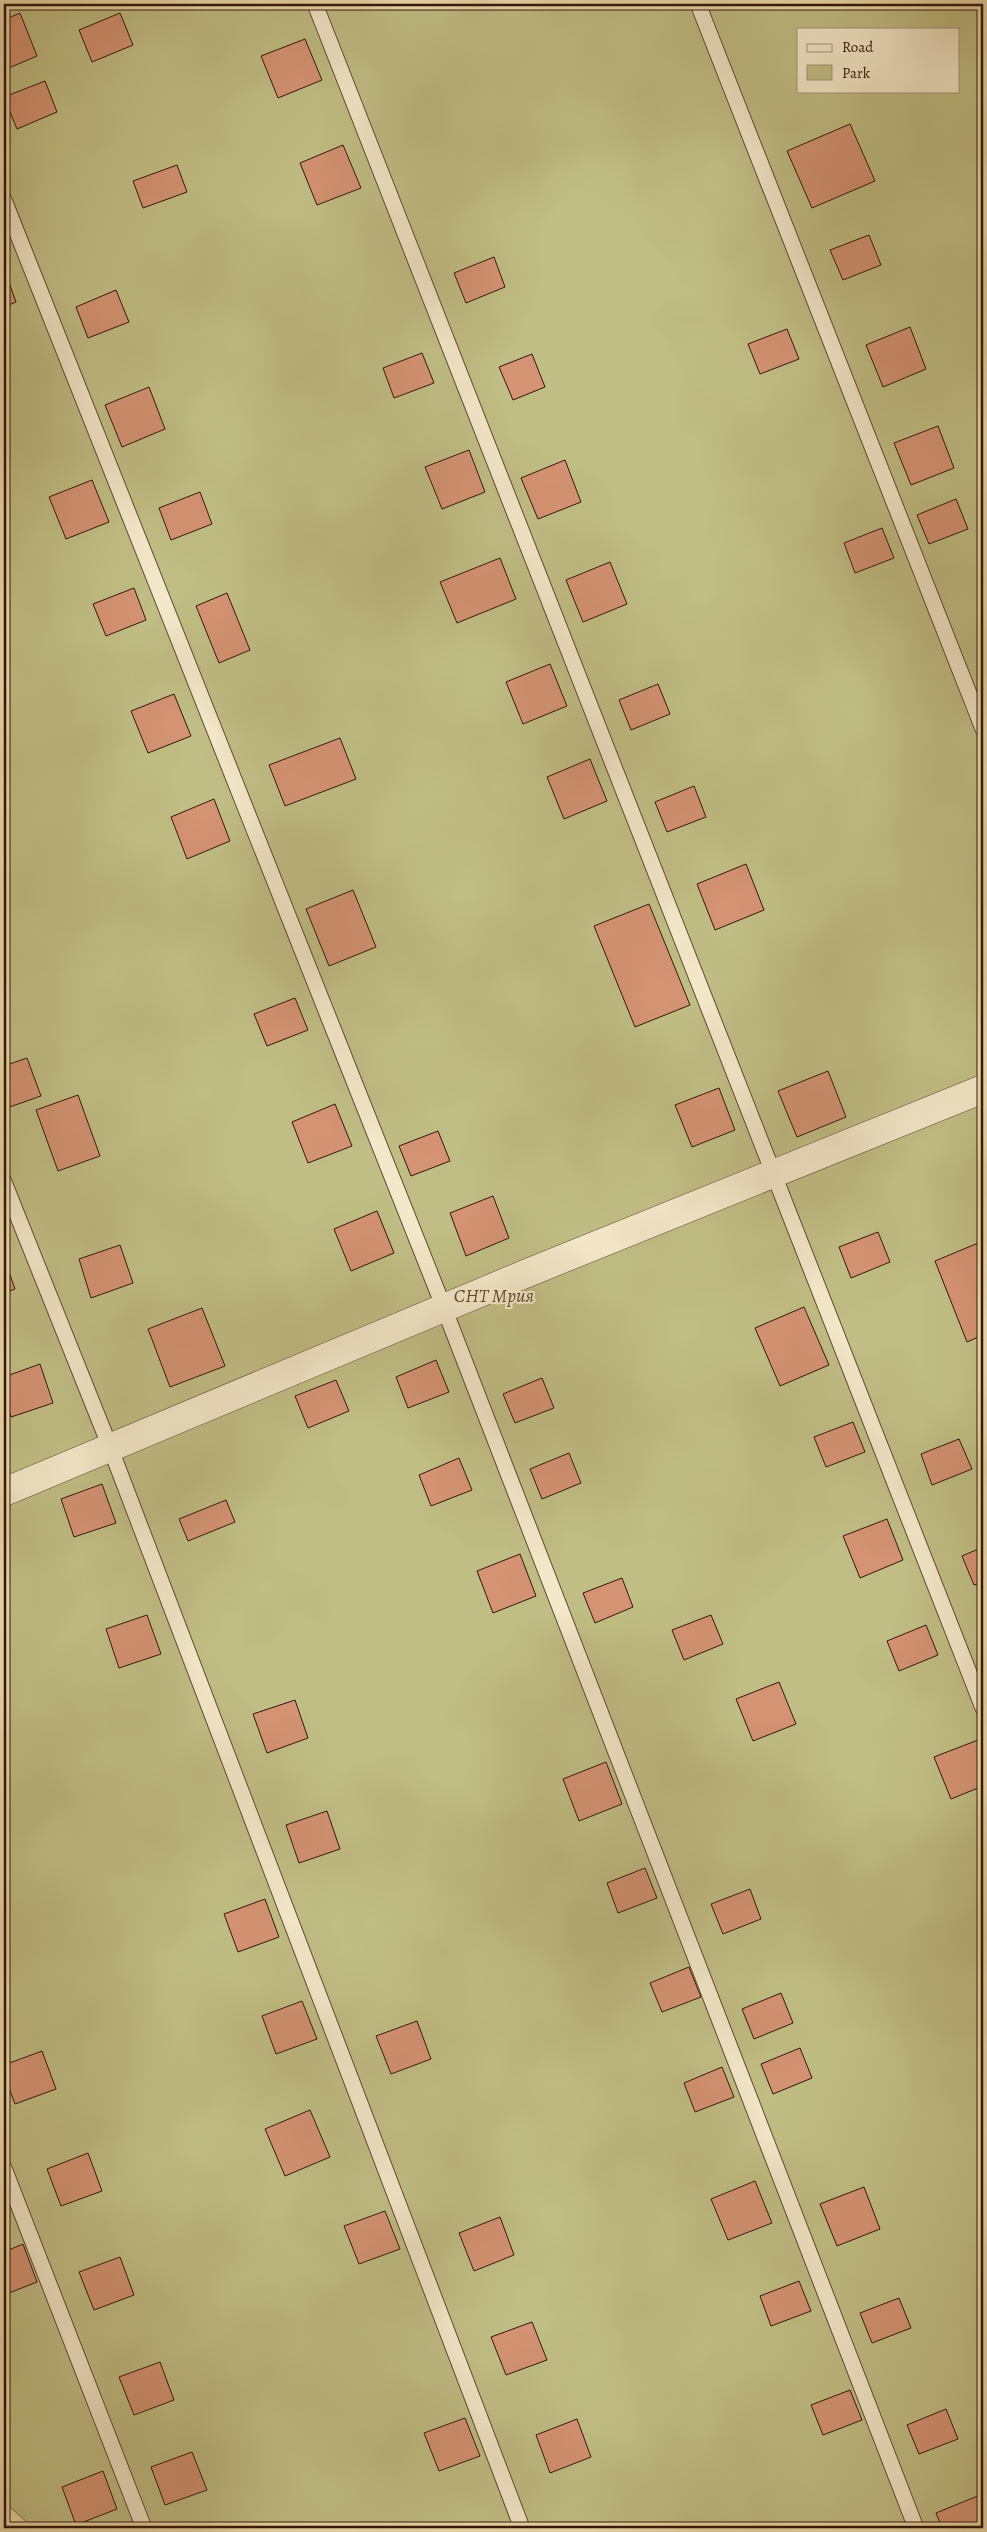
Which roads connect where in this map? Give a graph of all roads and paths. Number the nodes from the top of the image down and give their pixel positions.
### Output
1 (315, 4) edge
2 (698, 4) edge
3 (4, 200) edge
4 (983, 729) edge
5 (983, 1089) edge
6 (774, 1174) junction
7 (4, 1182) edge
8 (444, 1308) junction
9 (110, 1447) junction
10 (4, 1492) edge
11 (983, 1708) edge
12 (4, 2168) edge
13 (144, 2528) edge
14 (522, 2528) edge
15 (916, 2528) edge

1 - 6 lane
2 - 4 lane
3 - 8 lane
5 - 6 street
6 - 8 street
6 - 11 lane
7 - 9 lane
8 - 9 street
8 - 15 lane
9 - 10 street
9 - 14 lane
12 - 13 lane

